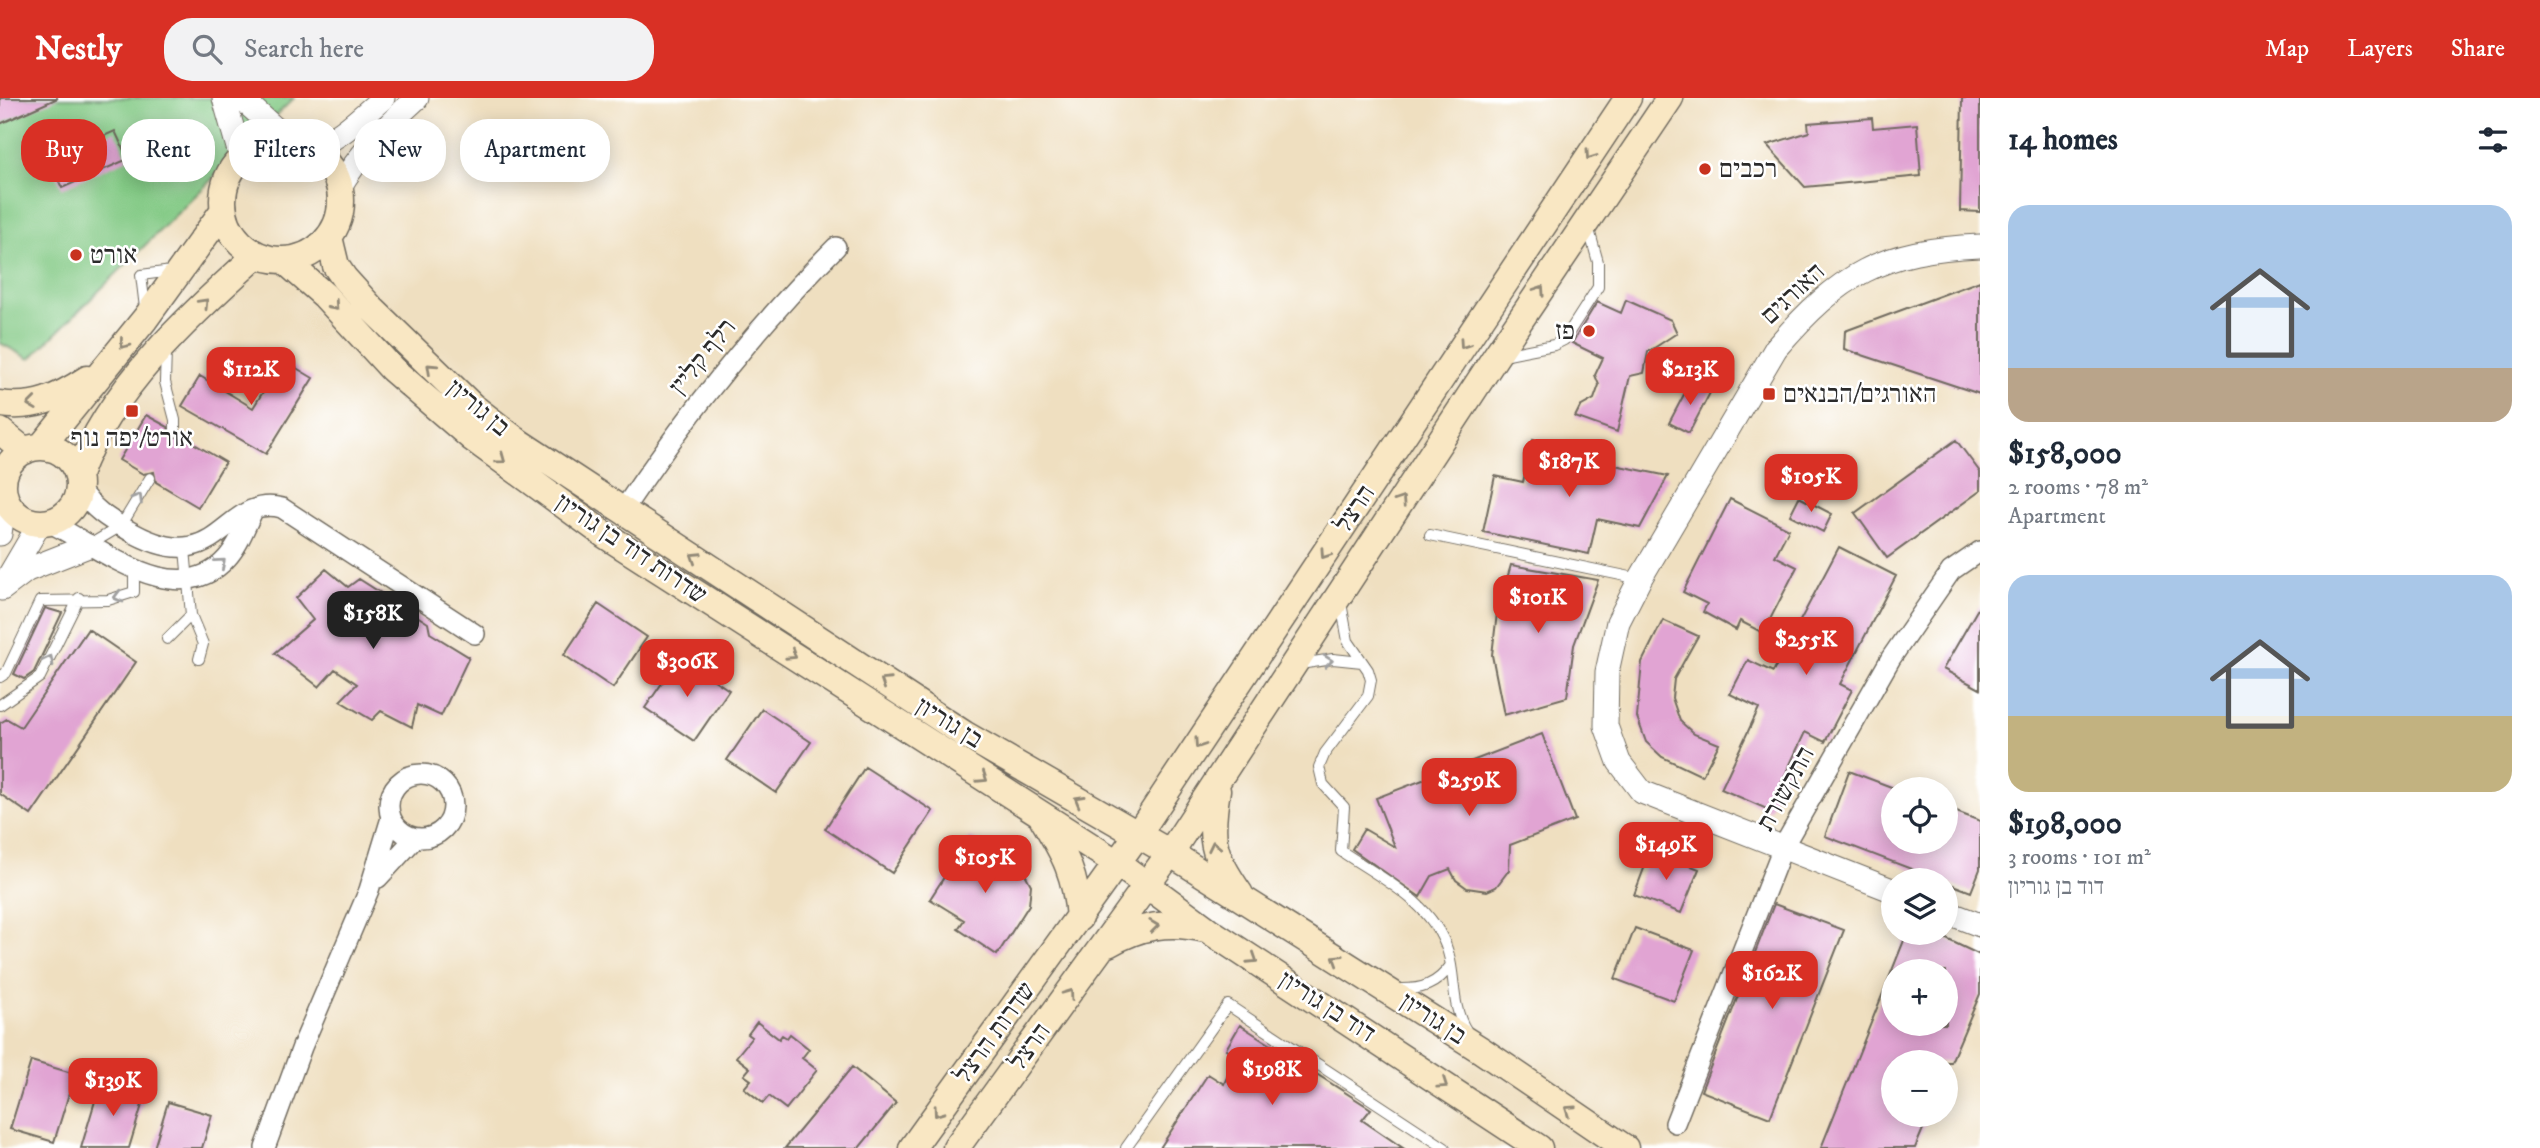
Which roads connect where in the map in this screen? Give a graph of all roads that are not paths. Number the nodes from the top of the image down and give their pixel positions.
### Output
1 (224, 98) edge
2 (241, 98) edge
3 (383, 98) edge
4 (417, 98) edge
5 (1628, 98) edge
6 (1670, 98) edge
7 (230, 119) edge
8 (267, 119) edge
9 (340, 133) edge
10 (229, 177) edge
11 (336, 182) edge
12 (339, 188) junction
13 (223, 211) junction
14 (1587, 221) junction
15 (328, 237) junction
16 (1980, 246) edge
17 (836, 247) dead end
18 (257, 255) junction
19 (284, 260) junction
20 (167, 342) junction
21 (1496, 356) junction
22 (104, 369) junction
23 (0, 404) edge
24 (0, 431) edge
25 (175, 432) dead end
26 (33, 449) junction
27 (150, 478) dead end
28 (78, 482) junction
29 (3, 488) edge
30 (623, 510) junction
31 (253, 511) junction
32 (44, 523) junction
33 (121, 526) junction
34 (0, 534) edge
35 (1430, 535) dead end
36 (88, 546) junction
37 (185, 549) junction
38 (1980, 551) edge
39 (134, 569) junction
40 (188, 578) junction
41 (1640, 579) junction
42 (1, 591) edge
43 (1340, 593) junction
44 (79, 598) junction
45 (191, 615) junction
46 (475, 634) dead end
47 (167, 639) dead end
48 (199, 659) dead end
49 (1362, 662) junction
50 (1294, 665) junction
51 (0, 677) edge
52 (0, 705) edge
53 (1219, 780) junction
54 (1040, 814) junction
55 (391, 818) junction
56 (1138, 834) junction
57 (415, 838) junction
58 (1783, 848) junction
59 (1170, 853) junction
60 (1117, 863) junction
61 (1147, 884) junction
62 (1881, 886) edge
63 (369, 890) junction
64 (1247, 904) junction
65 (1958, 917) edge
66 (1079, 918) junction
67 (1980, 925) edge
68 (1208, 930) junction
69 (1104, 947) junction
70 (1451, 965) junction
71 (1383, 987) junction
72 (1481, 1050) junction
73 (1675, 1124) dead end
74 (265, 1148) edge
75 (912, 1148) edge
76 (956, 1148) edge
77 (1126, 1148) edge
78 (1445, 1148) edge
79 (1539, 1148) edge
80 (1625, 1148) edge

1 - 7 street
2 - 8 street
3 - 9 street
4 - 12 street
5 -> 56 main road, הרצל
6 - 14 main road, הרצל
10 - 13 main road
11 - 12 main road
12 - 15 main road
13 - 18 main road
13 -> 22 main road
21 -> 14 main road, הרצל
14 - 21 lane
15 - 19 main road
30 -> 15 main road, בן גוריון
16 - 41 street, האורגים
17 - 30 street, רלף קליין
18 - 19 main road
20 -> 18 main road
19 -> 54 main road, שדרות דוד בן גוריון
20 - 25 lane
20 - 28 main road
43 -> 21 main road, הרצל
22 -> 23 main road
22 - 26 main road
24 - 26 main road
26 - 28 main road
26 - 29 main road
33 -> 27 lane
28 - 32 main road
28 - 33 street
29 - 32 main road
29 - 34 street
56 -> 30 main road, בן גוריון
31 - 37 street
40 -> 31 street
31 - 46 street
32 - 36 street
32 - 42 street
33 - 36 lane
33 - 37 street
35 - 41 lane
36 - 39 street
36 - 42 street
37 - 40 lane
38 - 58 street, התקשורת
39 - 40 street
39 -> 44 lane
40 - 45 lane
41 - 58 street, האורגים
43 - 49 lane
43 - 50 main road, הרצל
44 - 51 lane
52 -> 44 lane
45 - 47 lane
45 - 48 lane
50 -> 49 lane
49 - 70 lane
50 - 53 main road, הרצל
53 - 59 main road, הרצל
64 -> 53 main road
54 - 60 main road, שדרות דוד בן גוריון
54 - 66 main road
55 - 57 street
55 - 57 street
55 - 63 street
56 - 59 main road, בן גוריון
56 - 60 main road, הרצל
57 - 63 street
58 - 62 street, האורגים
58 - 73 street, התקשורת
59 - 61 main road, הרצל
59 - 64 main road, בן גוריון
60 - 61 main road, דוד בן גוריון
60 - 66 main road, הרצל
61 - 68 main road, דוד בן גוריון
61 - 69 main road
63 - 74 street
71 -> 64 main road, בן גוריון
65 - 67 street
66 -> 75 main road, שדרות הרצל
69 -> 68 main road
68 -> 79 main road, דוד בן גוריון
76 -> 69 main road, הרצל
70 - 71 lane
70 - 72 lane
71 - 72 main road, בן גוריון
80 -> 72 main road, בן גוריון
77 - 78 lane

